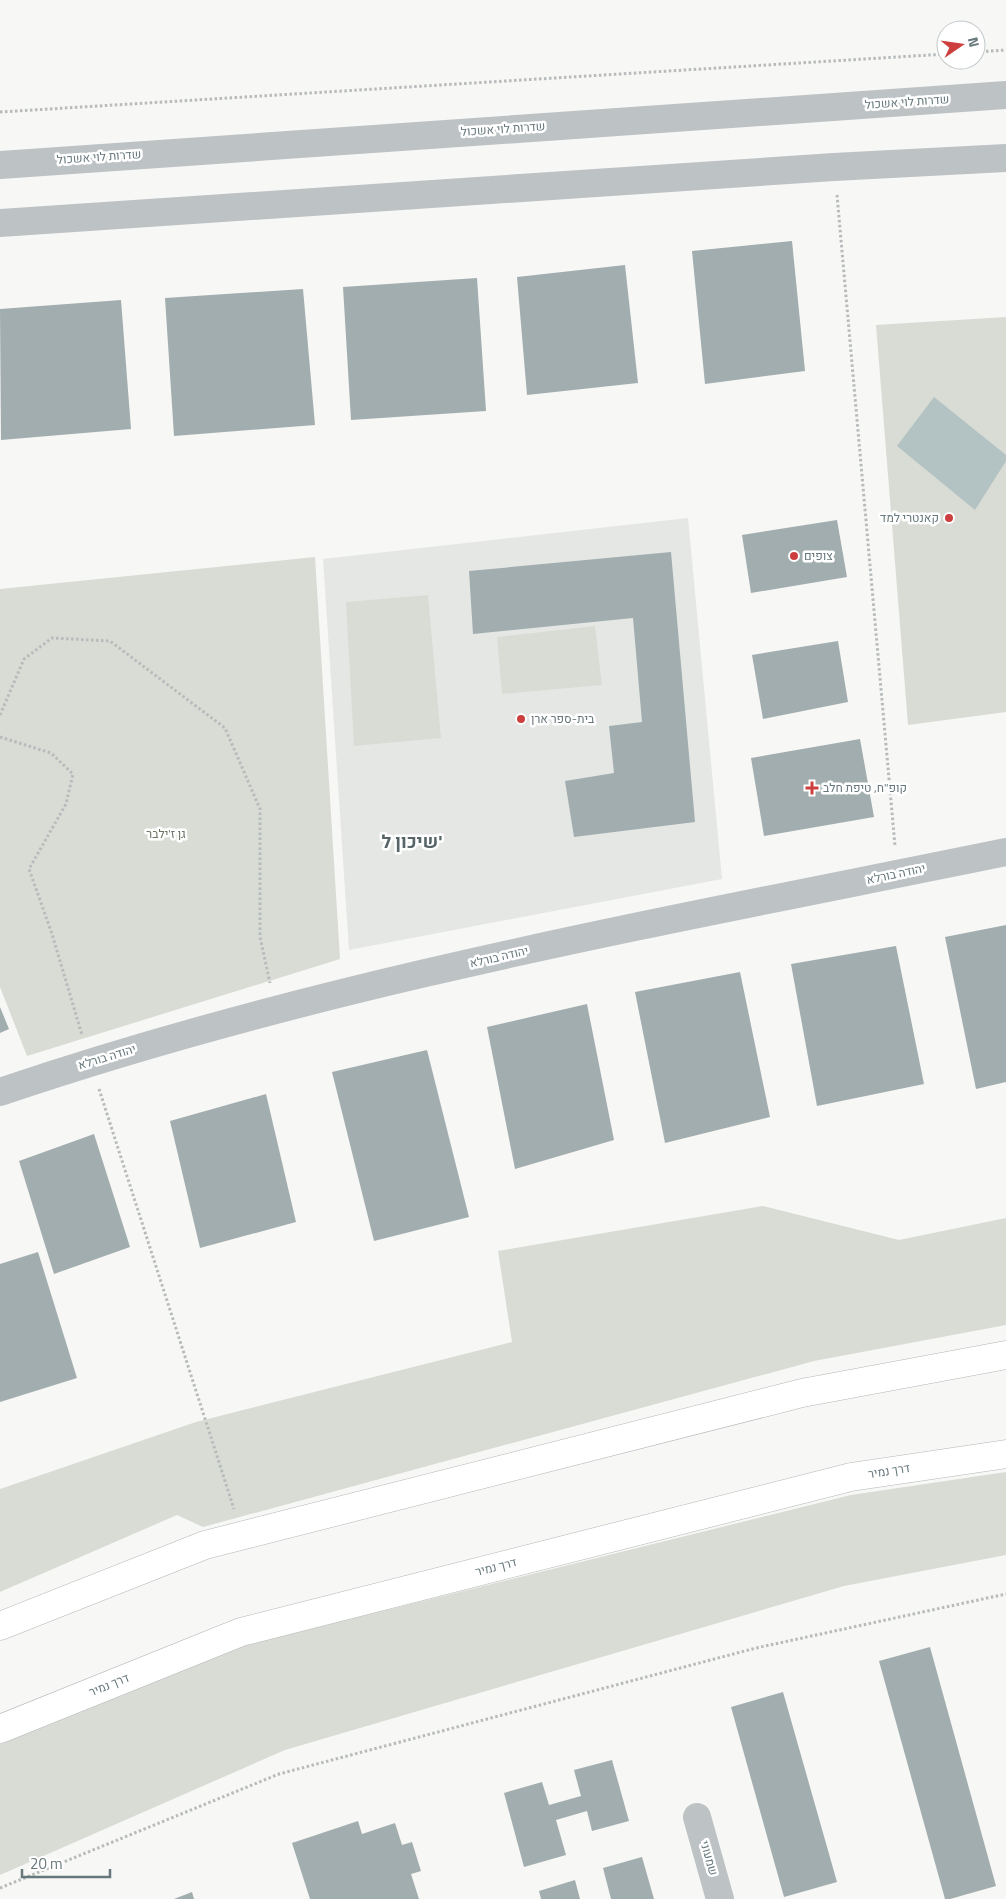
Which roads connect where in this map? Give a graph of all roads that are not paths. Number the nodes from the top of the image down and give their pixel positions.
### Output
1 (1006, 95) edge
2 (1006, 158) edge
3 (0, 165) edge
4 (0, 224) edge
5 (1006, 852) edge
6 (0, 1092) edge
7 (1006, 1355) edge
8 (1006, 1454) edge
9 (0, 1626) edge
10 (0, 1729) edge
11 (697, 1817) dead end
12 (720, 1899) edge

1 - 3 street, שדרות לוי אשכול
2 - 4 street
5 - 6 street, יהודה בורלא
7 - 9 highway
8 - 10 highway, דרך נמיר
11 - 12 street, שמעוני

